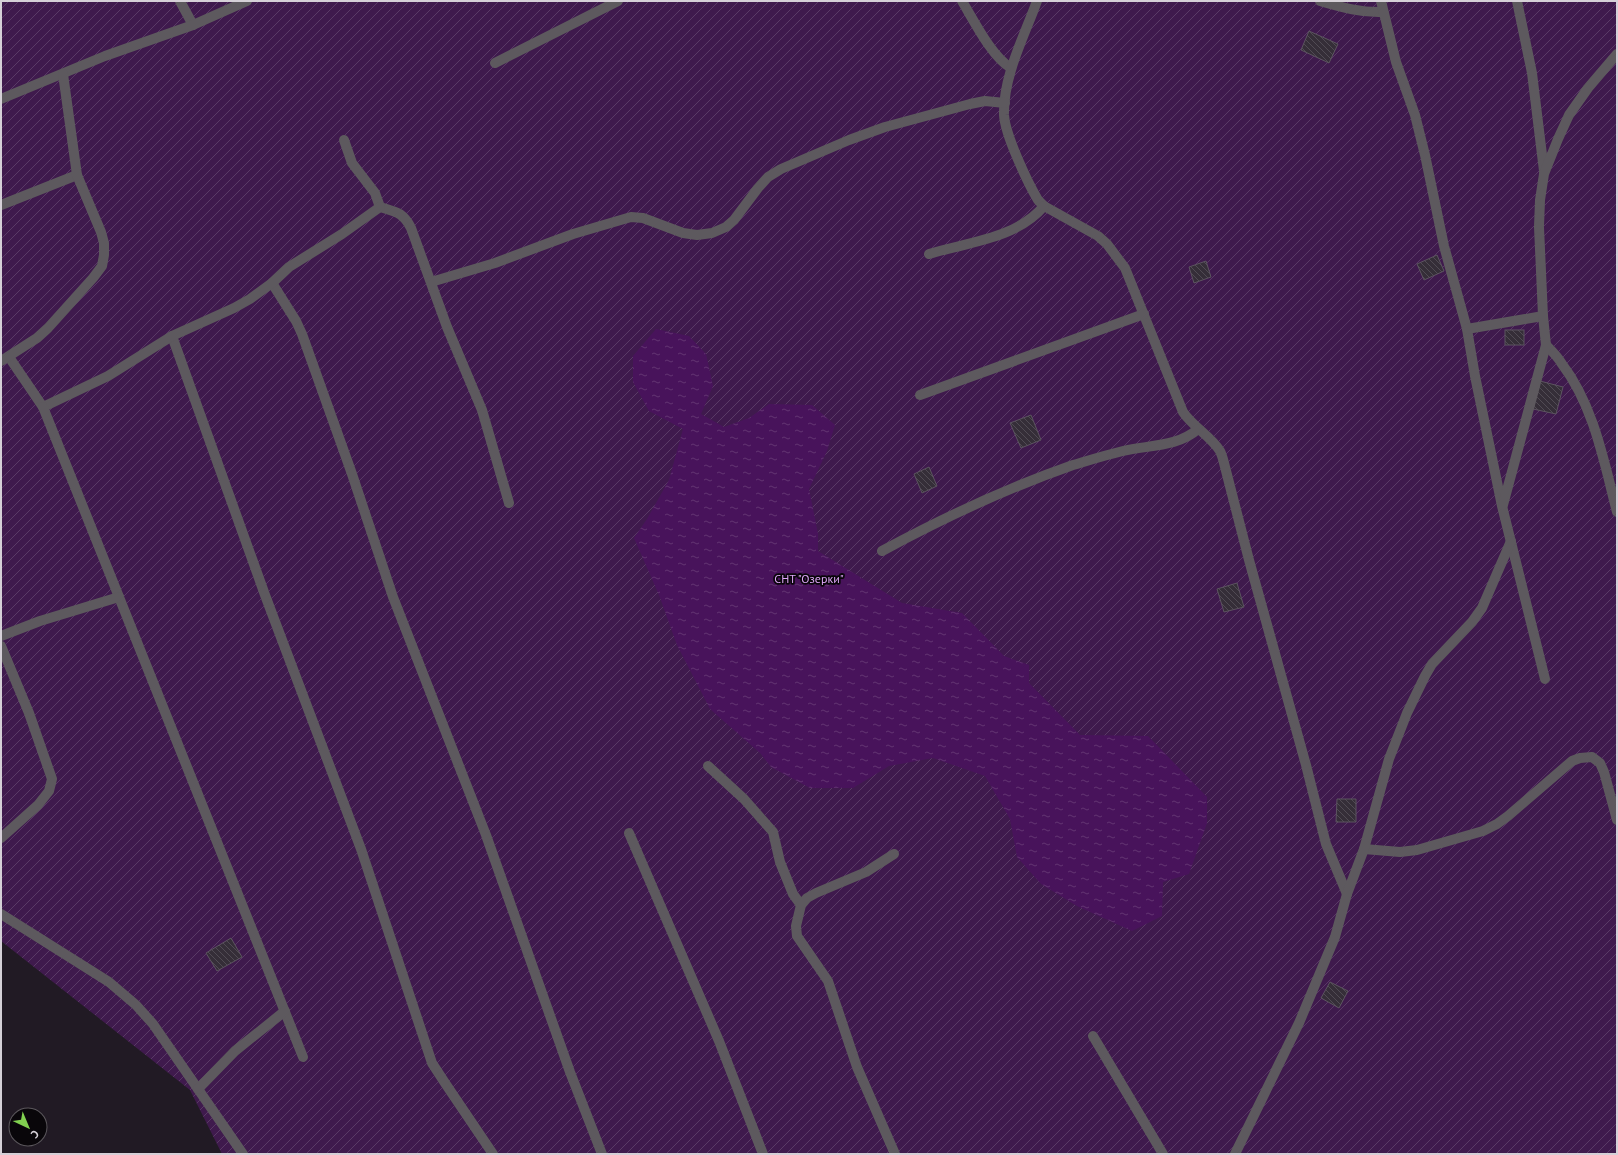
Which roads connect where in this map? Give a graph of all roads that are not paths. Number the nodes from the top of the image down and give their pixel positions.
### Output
1 (180, 1) edge
2 (247, 1) edge
3 (618, 1) edge
4 (962, 1) edge
5 (1037, 1) edge
6 (1320, 1) edge
7 (1381, 1) edge
8 (1517, 1) edge
9 (1383, 12) junction
10 (192, 25) junction
11 (1617, 54) edge
12 (495, 62) dead end
13 (1011, 68) junction
14 (63, 74) junction
15 (1, 99) edge
16 (1005, 103) junction
17 (344, 140) dead end
18 (1544, 174) junction
19 (77, 175) junction
20 (1, 205) edge
21 (1044, 206) junction
22 (380, 207) junction
23 (929, 254) dead end
24 (431, 282) junction
25 (272, 283) junction
26 (1144, 314) junction
27 (1543, 316) junction
28 (1467, 330) junction
29 (172, 336) junction
30 (1546, 345) junction
31 (5, 359) edge
32 (920, 395) dead end
33 (43, 407) junction
34 (1198, 430) junction
35 (509, 503) dead end
36 (1502, 506) junction
37 (1617, 512) edge
38 (1511, 541) junction
39 (882, 551) dead end
40 (119, 597) junction
41 (1, 636) edge
42 (1, 646) edge
43 (1545, 679) dead end
44 (708, 766) dead end
45 (1617, 820) edge
46 (629, 833) dead end
47 (1, 838) edge
48 (1364, 849) junction
49 (894, 854) dead end
50 (1347, 894) junction
51 (801, 905) junction
52 (1, 914) edge
53 (285, 1011) junction
54 (1093, 1036) dead end
55 (303, 1058) dead end
56 (198, 1088) junction
57 (243, 1154) edge
58 (493, 1154) edge
59 (602, 1154) edge
60 (763, 1154) edge
61 (895, 1154) edge
62 (1163, 1154) edge
63 (1235, 1154) edge

1 - 10 street
2 - 10 street
3 - 12 street
4 - 13 street
5 - 13 street
6 - 9 street
7 - 9 street
8 - 18 street
9 - 28 street
10 - 14 street
11 - 18 street
13 - 16 street
14 - 15 street
14 - 19 street
16 - 21 street
16 - 24 street
17 - 22 street
18 - 27 street
19 - 20 street
19 - 31 street
21 - 23 street
21 - 26 street
22 - 24 street
22 - 25 street
24 - 35 street
25 - 29 street
25 - 59 street
26 - 32 street
26 - 34 street
27 - 28 street
27 - 30 street
28 - 36 street
29 - 33 street
29 - 58 street
30 - 36 street
30 - 37 street
31 - 33 street
33 - 40 street
34 - 39 street
34 - 50 street
36 - 38 street
38 - 43 street
38 - 48 street
40 - 41 street
40 - 53 street
42 - 47 street
44 - 51 street
45 - 48 street
46 - 60 street
48 - 50 street
49 - 51 street
50 - 63 street
51 - 61 street
52 - 56 street
53 - 55 street
53 - 56 street
54 - 62 street
56 - 57 street

